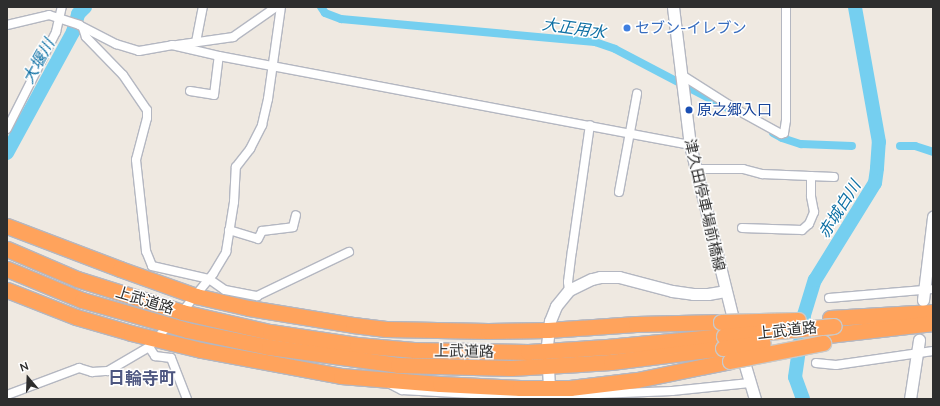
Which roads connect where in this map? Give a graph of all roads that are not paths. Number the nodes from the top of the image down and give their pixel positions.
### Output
1 (62, 7) edge
2 (203, 7) edge
3 (276, 7) edge
4 (281, 7) edge
5 (673, 7) edge
6 (786, 7) edge
7 (61, 18) junction
8 (7, 25) edge
9 (81, 26) junction
10 (196, 42) junction
11 (172, 45) junction
12 (219, 56) junction
13 (273, 66) junction
14 (680, 75) junction
15 (190, 91) dead end
16 (638, 94) dead end
17 (590, 126) junction
18 (7, 129) edge
19 (630, 133) junction
20 (690, 145) junction
21 (696, 169) junction
22 (810, 176) junction
23 (834, 177) dead end
24 (619, 192) dead end
25 (296, 215) dead end
26 (933, 217) edge
27 (7, 226) edge
28 (742, 228) dead end
29 (229, 230) junction
30 (7, 249) edge
31 (349, 252) dead end
32 (7, 268) edge
33 (209, 279) junction
34 (7, 290) edge
35 (570, 290) junction
36 (725, 290) junction
37 (927, 293) edge
38 (829, 298) dead end
39 (191, 301) junction
40 (933, 313) edge
41 (933, 323) edge
42 (168, 326) dead end
43 (829, 330) junction
44 (722, 335) junction
45 (547, 337) junction
46 (919, 340) dead end
47 (153, 344) junction
48 (933, 351) edge
49 (917, 354) junction
50 (816, 364) dead end
51 (548, 368) dead end
52 (382, 373) junction
53 (750, 383) junction
54 (549, 388) junction
55 (7, 395) edge
56 (524, 398) edge
57 (187, 399) edge
58 (755, 399) edge
59 (910, 399) edge

1 - 7 street
2 - 10 street
3 - 10 street
4 - 13 street
5 - 14 main road, 津久田停車場前橋線
6 - 14 street
7 - 8 street
7 - 9 street
7 - 18 street
9 - 11 street
9 - 33 street
10 - 11 street
11 - 12 street
12 - 13 street
12 - 15 street
13 - 17 street
13 - 29 street
14 - 20 main road, 津久田停車場前橋線
16 - 19 street
17 - 19 street
17 - 35 street
19 - 20 street
19 - 24 street
20 - 21 main road, 津久田停車場前橋線
21 - 22 street
21 - 36 main road, 津久田停車場前橋線
22 - 23 street
22 - 28 street
25 - 29 street
26 - 37 main road
27 - 39 highway
29 - 33 street
30 - 44 highway, 上武道路
31 - 33 street
32 - 44 highway, 上武道路
33 - 39 street
34 - 47 highway
35 - 36 main road
35 - 45 main road
36 - 53 main road, 津久田停車場前橋線
37 - 38 street
39 - 45 highway
40 - 43 highway, 上武道路
41 - 43 highway
42 - 47 street
43 - 44 highway, 上武道路, bridge
43 - 54 highway, bridge
44 - 45 highway
46 - 49 main road
47 - 52 highway
47 - 55 street
47 - 57 street
48 - 49 street
49 - 50 street
49 - 59 main road
51 - 54 main road
52 - 54 highway
52 - 56 street
53 - 56 street
53 - 58 main road, 津久田停車場前橋線

